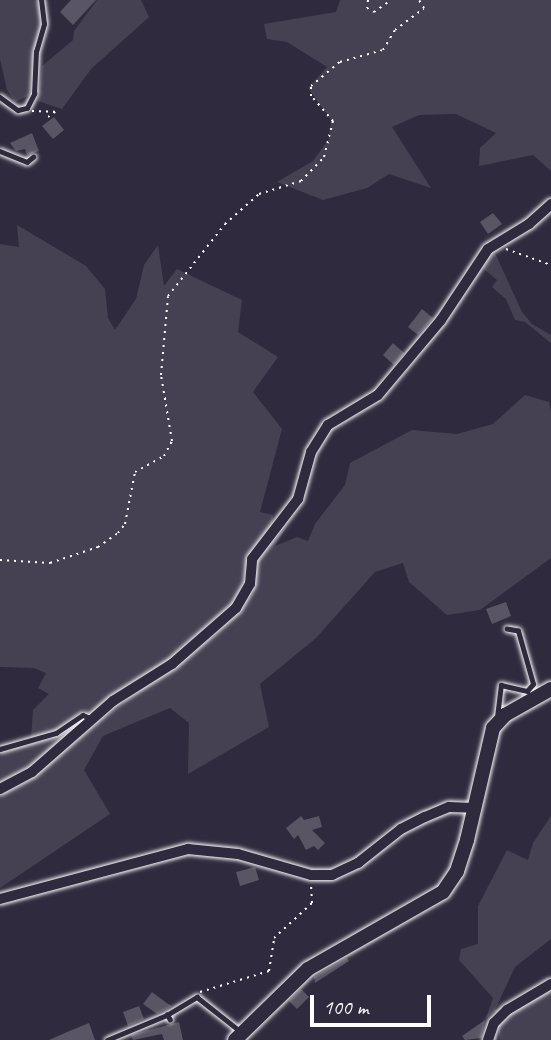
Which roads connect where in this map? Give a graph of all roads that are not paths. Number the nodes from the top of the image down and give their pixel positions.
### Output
1 (41, 0) edge
2 (0, 97) edge
3 (0, 151) edge
4 (33, 157) dead end
5 (551, 204) edge
6 (506, 629) dead end
7 (551, 689) edge
8 (91, 719) junction
9 (498, 721) junction
10 (0, 748) edge
11 (0, 789) edge
12 (474, 808) junction
13 (0, 899) edge
14 (551, 984) edge
15 (238, 1036) edge
16 (107, 1040) edge
17 (488, 1040) edge

1 - 2 lane
3 - 4 lane
5 - 8 street
6 - 9 lane
7 - 9 main road
8 - 10 lane
8 - 11 street
9 - 12 main road
12 - 13 street
12 - 15 main road
14 - 17 street
15 - 16 lane

